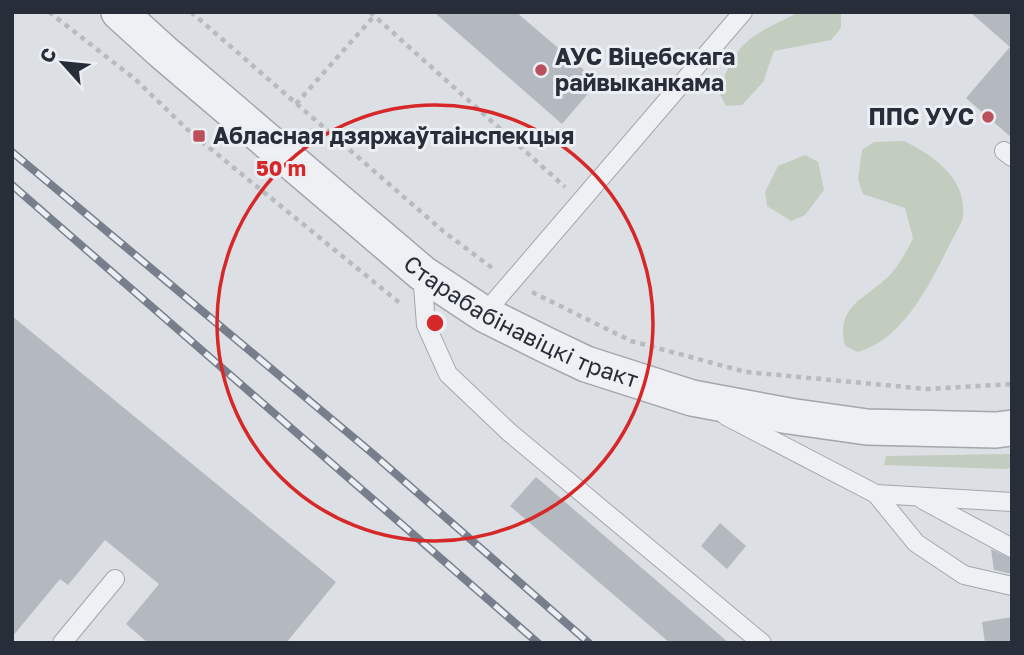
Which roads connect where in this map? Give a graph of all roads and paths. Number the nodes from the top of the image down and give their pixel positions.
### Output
1 (49, 12) edge
2 (120, 12) edge
3 (191, 12) edge
4 (743, 12) edge
5 (372, 14) edge
6 (296, 104) junction
7 (581, 201) junction
8 (422, 273) junction
9 (511, 282) junction
10 (484, 314) junction
11 (426, 325) junction
12 (1012, 384) edge
13 (692, 398) junction
14 (1012, 428) edge
15 (876, 494) junction
16 (920, 498) junction
17 (1012, 502) edge
18 (1012, 548) edge
19 (115, 579) dead end
20 (1012, 586) edge
21 (62, 643) edge
22 (762, 643) edge

1 - 11 path
2 - 8 street, Старабабінавіцкі тракт
3 - 6 path
4 - 7 lane
5 - 6 path
5 - 7 path
6 - 9 path
7 - 9 lane
8 - 10 street, Старабабінавіцкі тракт
8 - 11 lane
9 - 10 lane
9 - 12 path
10 - 13 street, Старабабінавіцкі тракт
11 - 22 lane
13 - 14 street, Старабабінавіцкі тракт
13 - 15 lane
15 - 16 lane
15 - 20 lane
16 - 17 lane
16 - 18 lane
19 - 21 lane

